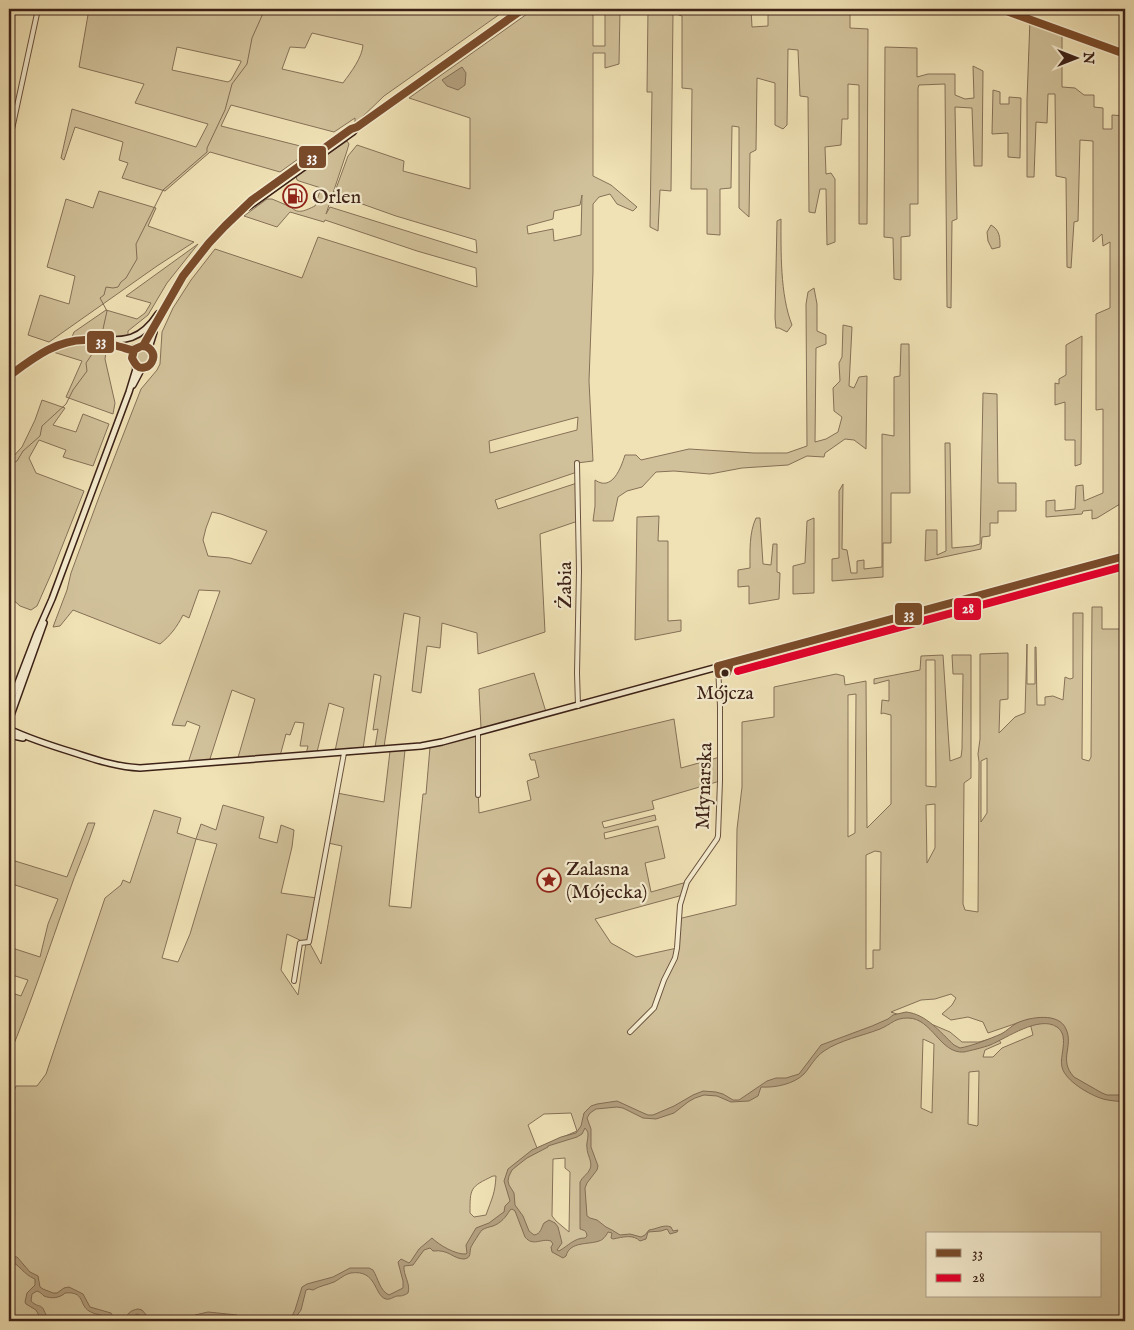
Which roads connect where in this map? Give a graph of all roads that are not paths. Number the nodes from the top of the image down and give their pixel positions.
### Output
1 (38, 9) edge
2 (523, 9) edge
3 (1001, 9) edge
4 (1125, 54) edge
5 (9, 143) edge
6 (166, 305) junction
7 (158, 321) junction
8 (100, 341) junction
9 (143, 346) junction
10 (149, 348) junction
11 (133, 352) junction
12 (135, 365) junction
13 (142, 368) junction
14 (9, 376) edge
15 (129, 392) junction
16 (577, 463) dead end
17 (1125, 556) edge
18 (52, 599) junction
19 (718, 666) junction
20 (9, 706) edge
21 (578, 706) junction
22 (9, 721) edge
23 (9, 729) edge
24 (478, 732) junction
25 (9, 735) edge
26 (31, 739) junction
27 (344, 753) junction
28 (478, 795) dead end
29 (294, 981) dead end
30 (630, 1032) dead end

1 - 5 street
2 - 6 street
3 - 4 street
6 - 7 street
6 - 8 street
7 - 9 street
7 - 10 street
8 - 11 street
8 - 14 street
9 - 10 street
9 - 11 street
10 - 13 street
11 - 12 street
12 - 13 street
12 - 15 street
13 - 15 street
15 - 18 street
16 - 21 street, Żabia
17 - 19 street
18 - 20 street
18 - 22 street
19 - 21 street
19 - 30 street, Młynarska
21 - 24 street
23 - 26 street
24 - 27 street
24 - 28 street
25 - 26 street
26 - 27 street
27 - 29 street

